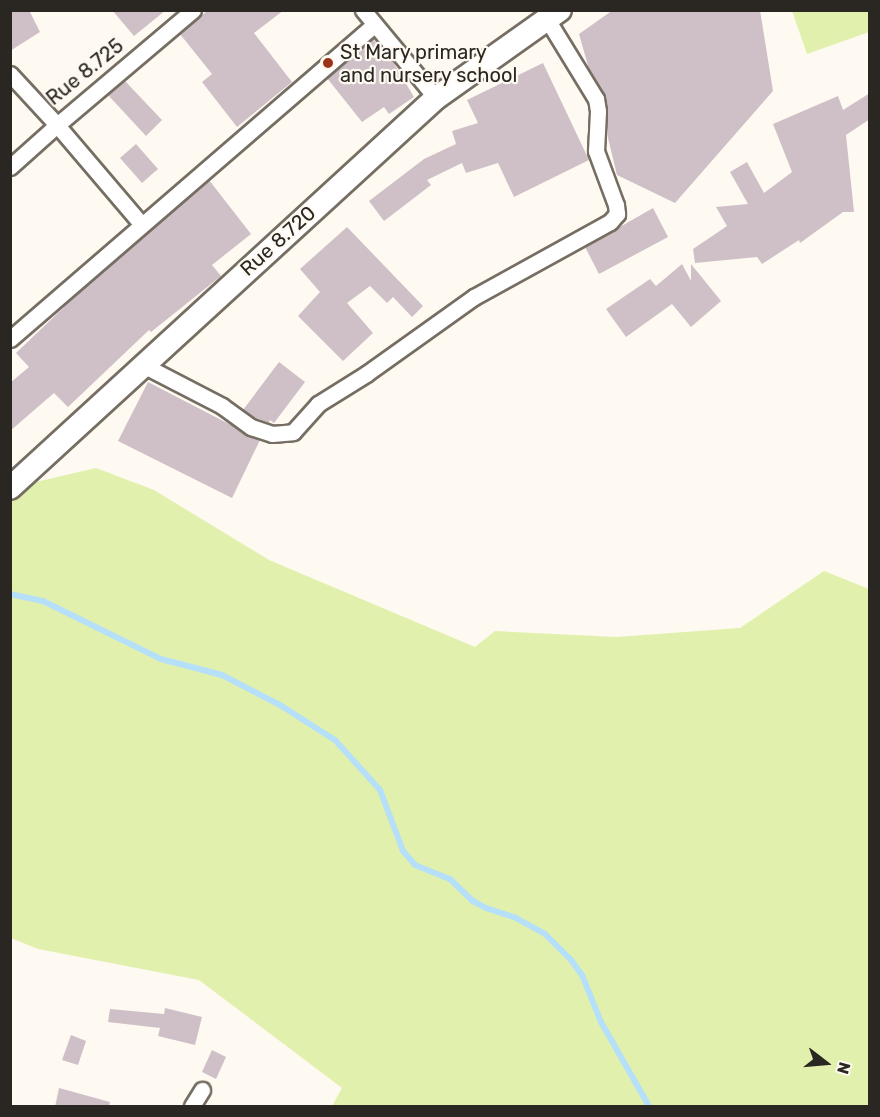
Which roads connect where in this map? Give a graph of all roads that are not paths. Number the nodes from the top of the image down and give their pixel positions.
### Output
1 (193, 10) edge
2 (363, 10) edge
3 (554, 15) edge
4 (374, 24) junction
5 (10, 74) edge
6 (436, 98) junction
7 (57, 125) junction
8 (10, 167) edge
9 (142, 225) junction
10 (10, 339) edge
11 (143, 365) junction
12 (10, 488) edge
13 (202, 1090) dead end
14 (192, 1107) edge

1 - 7 street, Rue 8.725
2 - 4 street
3 - 6 main road, Rue 8.720
3 - 11 street
4 - 6 street
4 - 9 street
5 - 7 street, Rue 8.725
6 - 11 main road, Rue 8.720
7 - 8 street
7 - 9 street
9 - 10 street
11 - 12 main road, Rue 8.720
13 - 14 street

